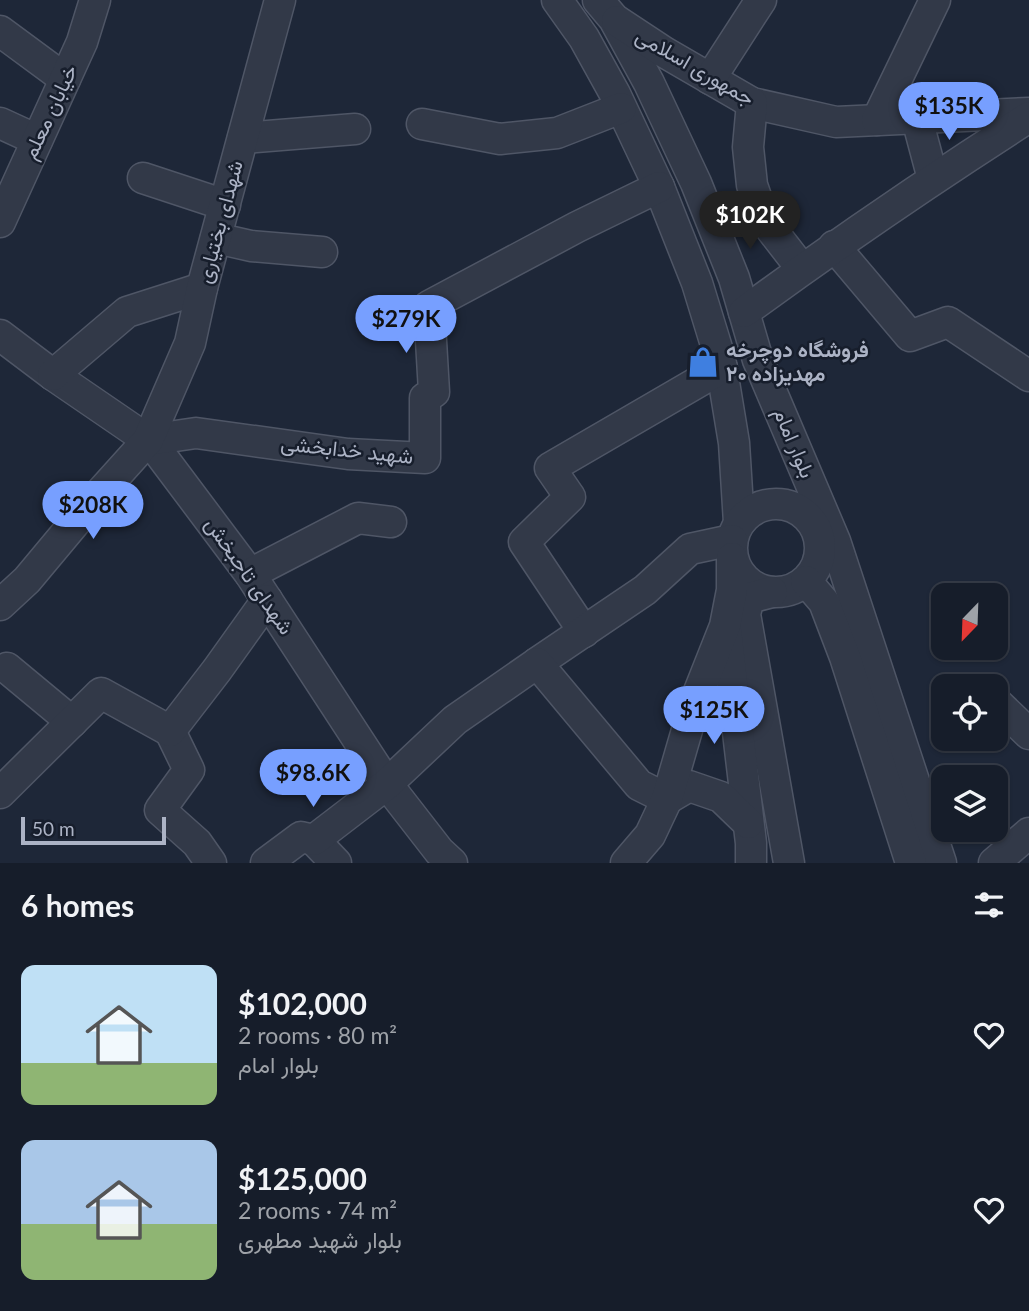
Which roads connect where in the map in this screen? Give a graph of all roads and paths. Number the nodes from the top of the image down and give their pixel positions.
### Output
1 (95, 0) edge
2 (281, 0) edge
3 (557, 0) edge
4 (761, 0) edge
5 (935, 0) edge
6 (606, 9) edge
7 (0, 31) edge
8 (65, 79) junction
9 (710, 79) junction
10 (752, 103) junction
11 (621, 108) junction
12 (1029, 115) edge
13 (917, 119) junction
14 (877, 120) junction
15 (0, 123) edge
16 (422, 124) dead end
17 (355, 130) dead end
18 (243, 138) junction
19 (37, 140) junction
20 (143, 178) dead end
21 (933, 179) junction
22 (659, 187) junction
23 (225, 205) junction
24 (0, 222) edge
25 (216, 238) junction
26 (834, 246) junction
27 (322, 252) dead end
28 (802, 269) junction
29 (202, 288) junction
30 (744, 312) junction
31 (0, 335) edge
32 (722, 368) junction
33 (53, 375) junction
34 (1029, 376) edge
35 (148, 440) junction
36 (801, 460) junction
37 (391, 522) dead end
38 (818, 539) junction
39 (734, 540) junction
40 (845, 572) junction
41 (250, 574) junction
42 (806, 581) junction
43 (772, 592) junction
44 (267, 600) junction
45 (0, 605) edge
46 (725, 626) junction
47 (584, 632) junction
48 (537, 663) junction
49 (7, 668) dead end
50 (1008, 714) edge
51 (72, 722) junction
52 (170, 730) junction
53 (1029, 734) edge
54 (387, 784) junction
55 (0, 793) edge
56 (667, 799) junction
57 (748, 822) junction
58 (1029, 833) edge
59 (314, 840) junction
60 (211, 863) edge
61 (266, 863) edge
62 (336, 863) edge
63 (452, 863) edge
64 (626, 863) edge
65 (751, 863) edge
66 (789, 863) edge
67 (911, 863) edge
68 (941, 863) edge
69 (994, 863) edge

1 - 8 street, خیابان معلم
2 - 18 street, شهدای بختیاری
3 - 11 street
4 - 9 street
5 - 14 street
6 - 9 street, جمهوری اسلامی
6 - 30 street, بلوار امام
7 - 8 street
8 - 19 street, خیابان معلم
9 - 10 street, جمهوری اسلامی
10 - 14 street, جمهوری اسلامی
10 - 28 street
11 - 16 street
11 - 22 street
12 - 13 street, جمهوری اسلامی
12 - 21 street, جمهوری اسلامی
13 - 14 street, جمهوری اسلامی
13 - 21 street
15 - 19 street
17 - 18 street
18 - 23 street, شهدای بختیاری
19 - 24 street, خیابان معلم
20 - 23 street
21 - 26 street, جمهوری اسلامی
22 - 32 street
22 - 35 street, شهید خدابخشی
23 - 25 street, شهدای بختیاری
25 - 27 street
25 - 29 street, شهدای بختیاری
26 - 28 street, جمهوری اسلامی
26 - 34 street
28 - 30 street, جمهوری اسلامی
29 - 33 street
29 - 35 street, شهدای بختیاری
30 - 36 street, بلوار امام
31 - 33 street, شهدای تاجبخش
32 - 39 street
32 - 47 street
33 - 35 street, شهدای تاجبخش
35 - 41 street, شهدای تاجبخش
35 - 45 street, شهدای بختیاری
36 - 38 street
36 - 40 street, بلوار امام
37 - 41 street
38 - 39 street
38 - 40 street
38 - 42 street
39 - 43 street
39 - 46 street
39 - 47 street
40 - 68 street, بلوار امام
41 - 44 street, شهدای تاجبخش
42 - 43 street
42 - 67 street
43 - 66 street
44 - 52 street
44 - 54 street, شهدای تاجبخش
46 - 56 street
46 - 57 street
47 - 48 street
48 - 54 street
48 - 56 street
49 - 51 street
50 - 53 street
51 - 52 street
51 - 55 street
52 - 60 street
54 - 59 street
54 - 63 street, شهدای تاجبخش
56 - 57 street
56 - 64 street
57 - 65 street
58 - 69 street
59 - 61 street
59 - 62 street

